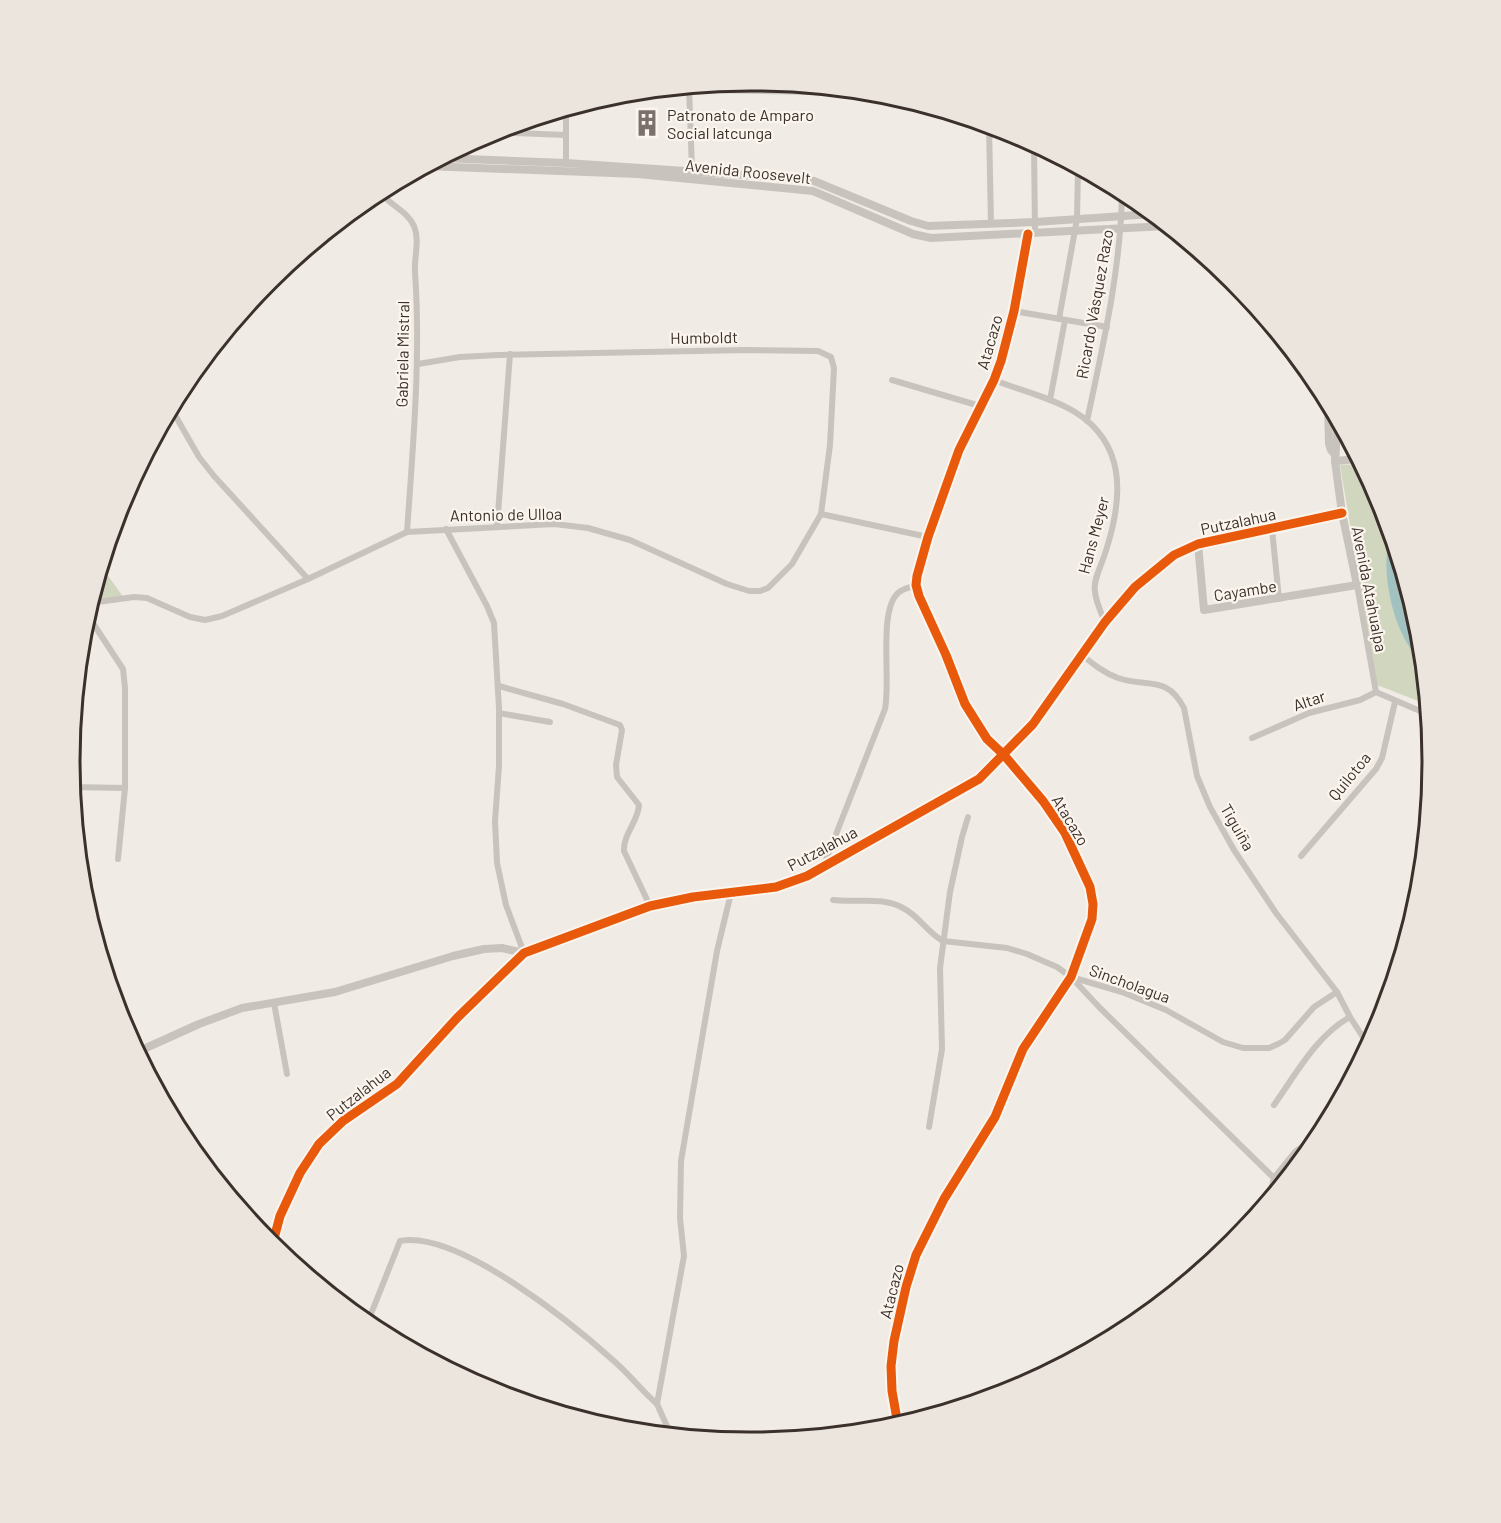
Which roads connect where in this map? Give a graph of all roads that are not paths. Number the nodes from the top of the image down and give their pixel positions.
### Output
1 (689, 94) edge
2 (566, 116) edge
3 (517, 133) edge
4 (566, 135) junction
5 (989, 135) edge
6 (1034, 154) edge
7 (457, 159) edge
8 (566, 163) junction
9 (441, 167) edge
10 (692, 171) junction
11 (1078, 176) edge
12 (386, 199) edge
13 (1122, 203) edge
14 (1139, 215) edge
15 (1122, 216) junction
16 (1077, 219) junction
17 (1035, 222) junction
18 (991, 224) junction
19 (1156, 227) edge
20 (1122, 229) junction
21 (1075, 231) junction
22 (1031, 234) junction
23 (1014, 310) junction
24 (1062, 320) junction
25 (1107, 327) junction
26 (510, 354) junction
27 (418, 364) junction
28 (892, 380) dead end
29 (994, 380) junction
30 (1050, 400) junction
31 (980, 406) junction
32 (176, 416) edge
33 (1328, 420) edge
34 (1087, 421) junction
35 (1337, 437) edge
36 (1335, 458) junction
37 (1349, 459) edge
38 (1342, 513) junction
39 (821, 514) junction
40 (496, 527) junction
41 (446, 529) junction
42 (1272, 529) junction
43 (407, 532) junction
44 (928, 537) junction
45 (1198, 544) junction
46 (308, 579) junction
47 (916, 585) junction
48 (1357, 585) junction
49 (1279, 599) junction
50 (99, 602) edge
51 (1105, 622) junction
52 (94, 624) edge
53 (1082, 655) junction
54 (499, 686) junction
55 (1376, 692) junction
56 (1395, 702) junction
57 (1419, 711) edge
58 (499, 713) junction
59 (550, 722) dead end
60 (1252, 738) dead end
61 (1004, 755) junction
62 (81, 787) edge
63 (125, 788) junction
64 (968, 817) dead end
65 (1301, 856) dead end
66 (118, 859) dead end
67 (824, 865) junction
68 (731, 893) junction
69 (833, 900) dead end
70 (650, 906) junction
71 (943, 941) junction
72 (524, 952) junction
73 (1071, 977) junction
74 (1337, 992) junction
75 (274, 1003) junction
76 (1350, 1017) junction
77 (1362, 1036) edge
78 (145, 1049) edge
79 (287, 1074) dead end
80 (1274, 1105) dead end
81 (929, 1127) dead end
82 (1296, 1151) edge
83 (1274, 1178) junction
84 (1273, 1182) edge
85 (275, 1235) edge
86 (371, 1314) edge
87 (657, 1404) junction
88 (896, 1416) edge
89 (668, 1427) edge

1 - 10 street
2 - 4 street
3 - 4 street
4 - 8 street
5 - 18 street
6 - 17 street, Atacazo
7 - 8 street, Avenida Roosevelt
8 - 10 street, Avenida Roosevelt
9 - 22 street, Avenida Roosevelt
10 - 18 street, Avenida Roosevelt
11 - 16 street
12 - 27 street, Gabriela Mistral
13 - 15 street, Ricardo Vásquez Razo
14 - 15 street, Avenida Roosevelt
15 - 16 street, Avenida Roosevelt
15 - 20 street, Ricardo Vásquez Razo
16 - 17 street, Avenida Roosevelt
16 - 21 street
17 - 18 street, Avenida Roosevelt
17 - 22 street, Atacazo
19 - 20 street, Avenida Roosevelt
20 - 21 street, Avenida Roosevelt
20 - 25 street, Ricardo Vásquez Razo
21 - 22 street, Avenida Roosevelt
21 - 24 street
22 - 23 street, Atacazo
23 - 24 street
23 - 29 street, Atacazo
24 - 25 street
24 - 30 street
25 - 34 street, Ricardo Vásquez Razo
26 - 27 street, Humboldt
26 - 39 street, Humboldt
26 - 40 street
27 - 43 street, Gabriela Mistral
28 - 31 street
29 - 30 street, Hans Meyer
29 - 31 street, Atacazo
30 - 34 street, Hans Meyer
31 - 44 street, Atacazo
32 - 46 street
33 - 36 street, Avenida Atahualpa
34 - 51 street, Hans Meyer
35 - 36 street, Avenida Atahualpa
36 - 37 street
36 - 38 street, Avenida Atahualpa
38 - 42 street, Putzalahua
38 - 48 street, Avenida Atahualpa
39 - 40 street, Antonio de Ulloa
39 - 44 street
40 - 41 street, Antonio de Ulloa
41 - 43 street, Antonio de Ulloa
41 - 54 street
42 - 45 street, Putzalahua
42 - 49 street
43 - 46 street, Antonio de Ulloa
44 - 47 street, Atacazo
45 - 49 street, Cayambe
45 - 51 street, Putzalahua
46 - 50 street, Antonio de Ulloa
47 - 61 street, Atacazo
47 - 67 street
48 - 49 street, Cayambe
48 - 55 street, Avenida Atahualpa
51 - 53 street, Putzalahua
52 - 63 street
53 - 61 street, Putzalahua
53 - 74 street, Tiguiña
54 - 58 street
54 - 70 street
55 - 56 street
55 - 60 street, Altar
56 - 57 street
56 - 65 street, Quilotoa
58 - 59 street
58 - 72 street
61 - 67 street, Putzalahua
61 - 73 street, Atacazo
62 - 63 street
63 - 66 street
64 - 71 street
67 - 68 street, Putzalahua
68 - 70 street, Putzalahua
68 - 87 street
69 - 71 street
70 - 72 street, Putzalahua
71 - 73 street, Sincholagua
71 - 81 street
72 - 75 street
72 - 85 street, Putzalahua
73 - 74 street, Sincholagua
73 - 83 street
73 - 88 street, Atacazo
74 - 76 street, Tiguiña
75 - 78 street
75 - 79 street
76 - 77 street, Tiguiña
76 - 80 street
82 - 83 street
83 - 84 street
86 - 87 street
87 - 89 street

